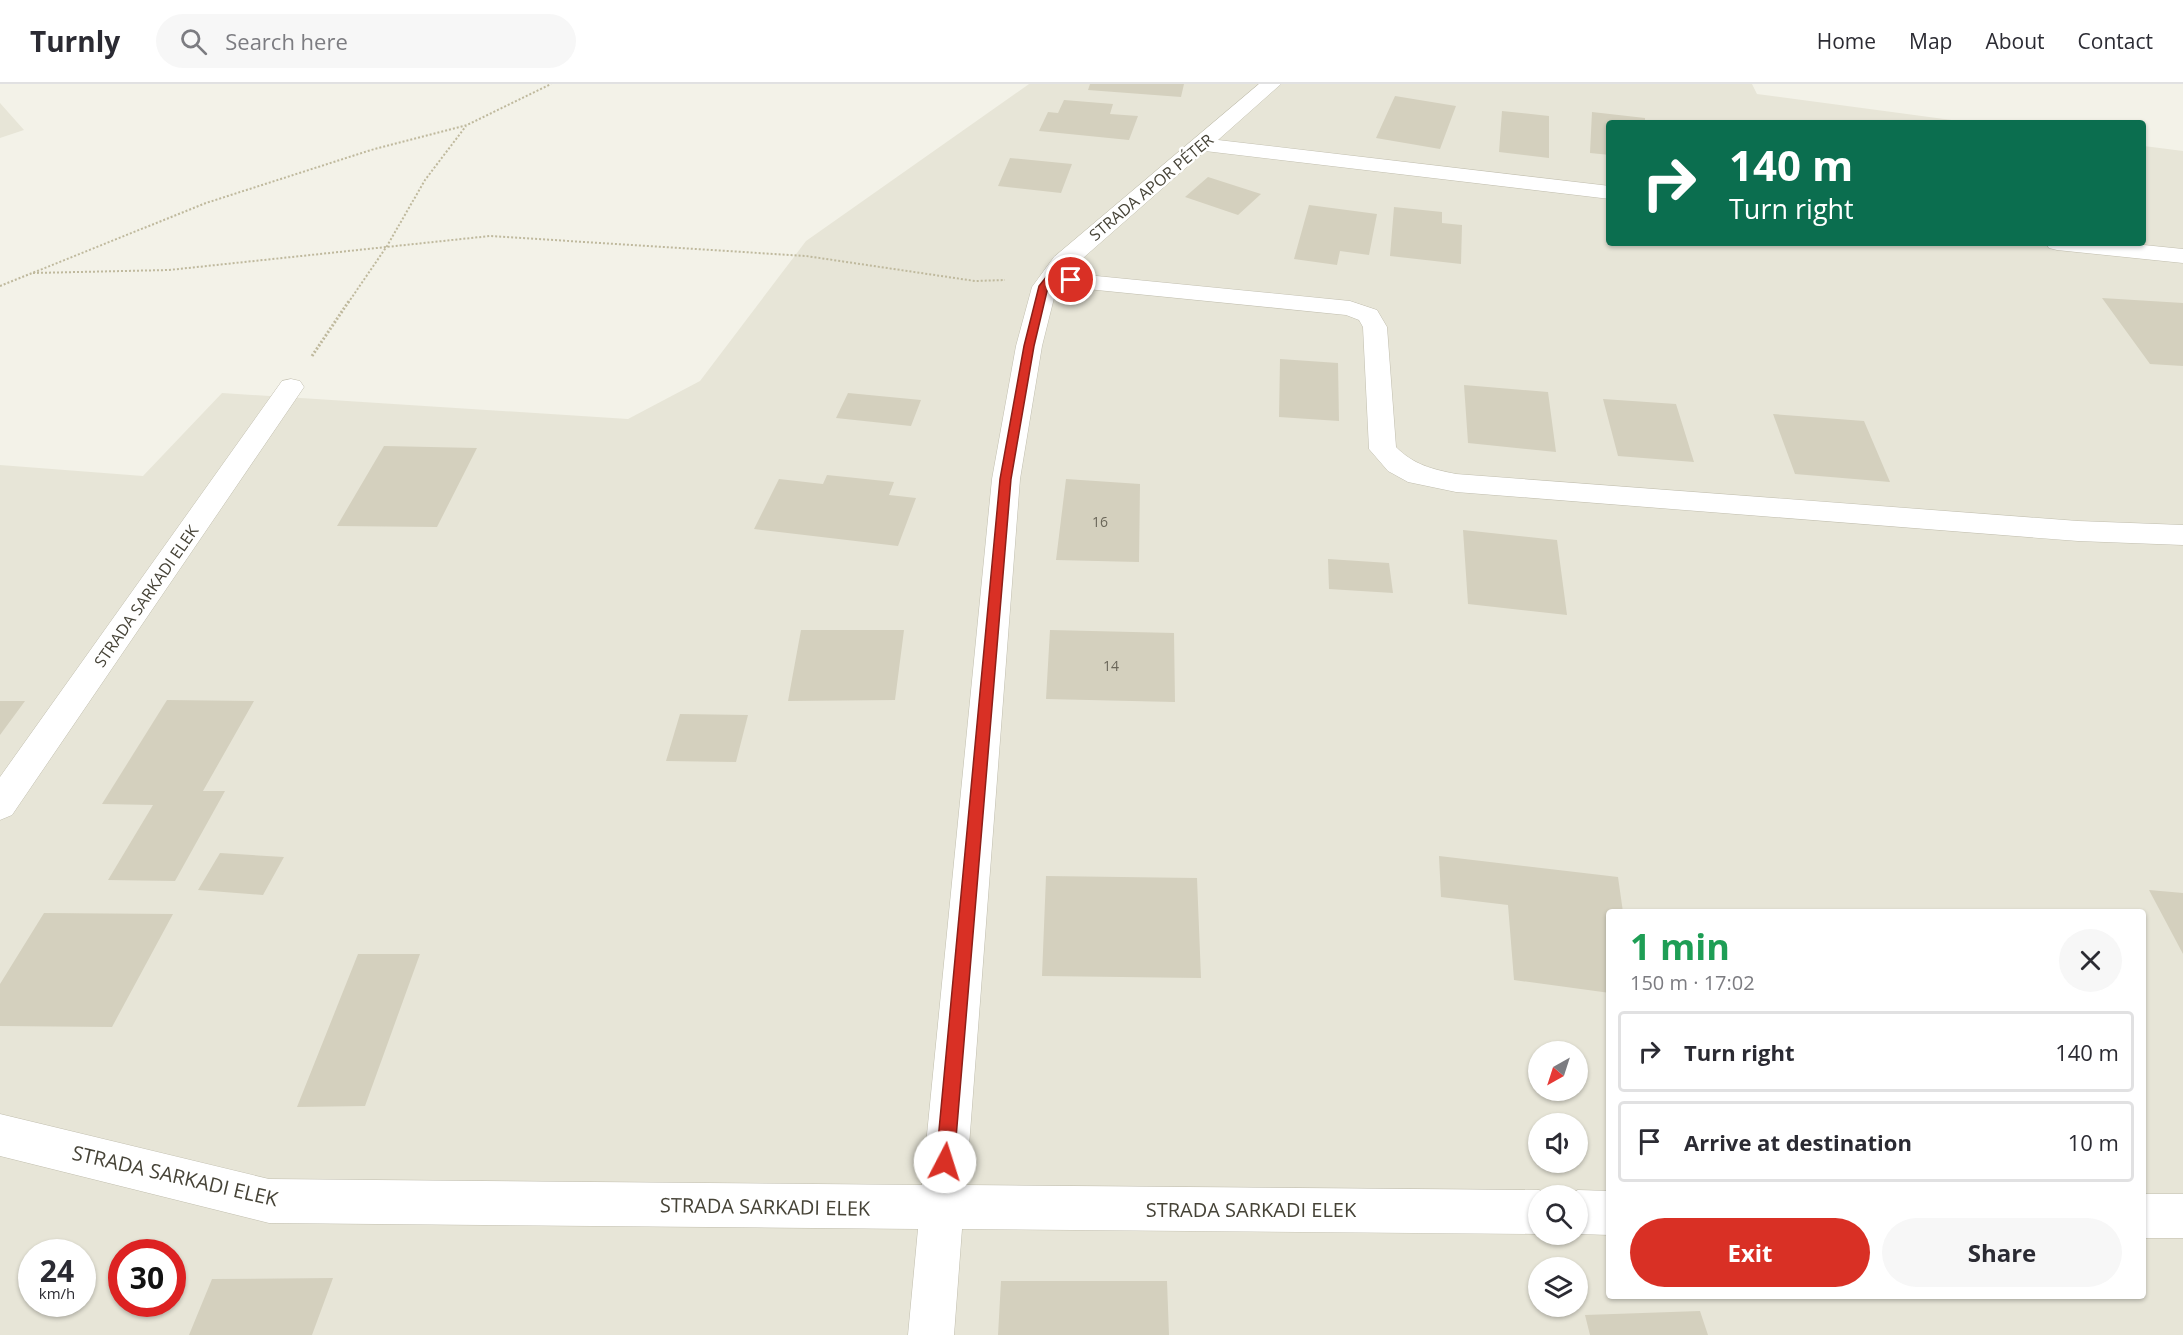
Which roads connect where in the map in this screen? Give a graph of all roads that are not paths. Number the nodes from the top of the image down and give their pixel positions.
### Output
1 (1271, 84) edge
2 (1202, 144) junction
3 (1606, 193) edge
4 (2086, 246) edge
5 (2183, 256) edge
6 (1050, 278) junction
7 (291, 387) road end
8 (2183, 535) edge
9 (0, 804) edge
10 (0, 1135) edge
11 (941, 1208) junction
12 (1528, 1212) edge
13 (1588, 1212) edge
14 (1606, 1213) edge
15 (2146, 1216) edge
16 (2183, 1216) edge
17 (931, 1335) edge

1 - 2 street, STRADA APOR PÉTER
2 - 3 street
2 - 6 street, STRADA APOR PÉTER
4 - 5 street
6 - 8 street
6 - 11 street, STRADA APOR PÉTER
7 - 9 street, STRADA SARKADI ELEK
10 - 11 street, STRADA SARKADI ELEK
11 - 12 street, STRADA SARKADI ELEK
11 - 17 street, STRADA APOR PÉTER
13 - 14 street
15 - 16 street

